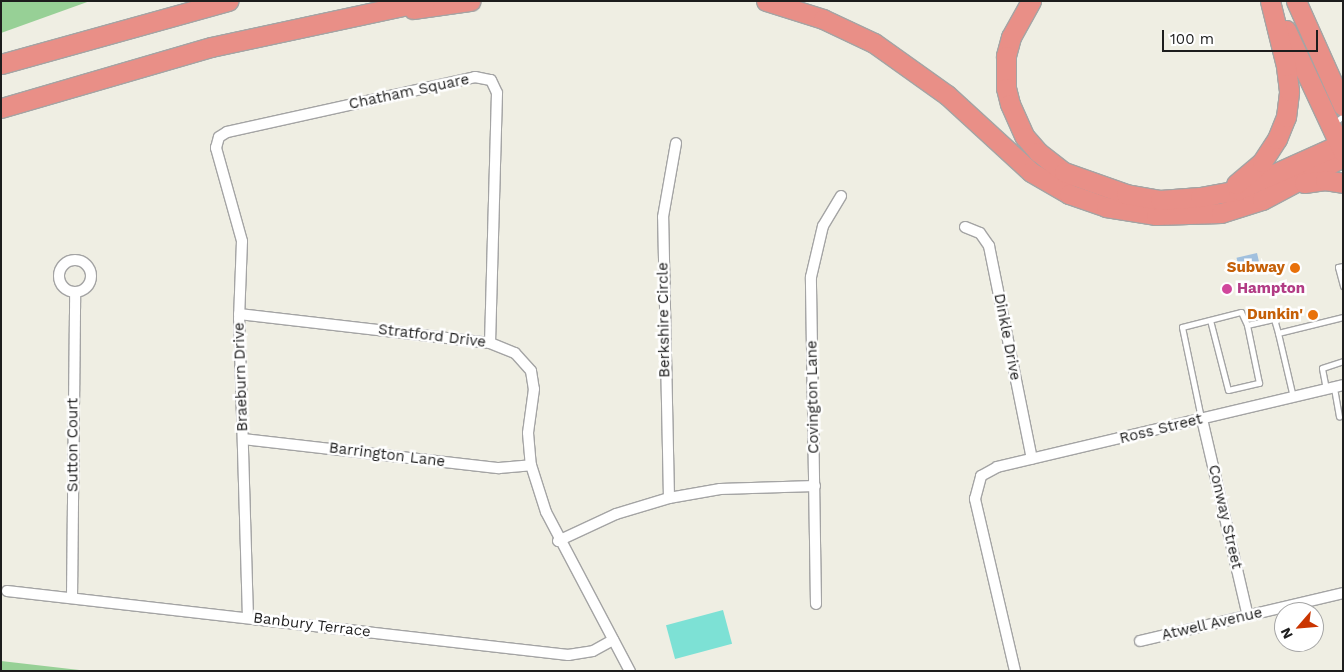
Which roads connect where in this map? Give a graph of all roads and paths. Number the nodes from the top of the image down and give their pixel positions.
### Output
1 (228, 1) edge
2 (425, 1) edge
3 (470, 1) edge
4 (766, 1) edge
5 (1031, 1) edge
6 (1271, 1) edge
7 (1296, 1) edge
8 (306, 25) junction
9 (1, 64) edge
10 (1343, 106) edge
11 (1, 108) edge
12 (1341, 138) edge
13 (218, 140) joint
14 (676, 143) dead end
15 (1343, 183) edge
16 (1286, 188) junction
17 (1221, 193) junction
18 (841, 196) dead end
19 (965, 227) dead end
20 (1343, 266) edge
21 (1343, 286) edge
22 (75, 292) dead end
23 (239, 314) junction
24 (1343, 317) edge
25 (1210, 320) junction
26 (1247, 324) junction
27 (1278, 333) junction
28 (490, 342) junction
29 (1343, 361) edge
30 (1334, 387) edge
31 (1293, 397) junction
32 (1339, 417) dead end
33 (1202, 419) junction
34 (243, 439) junction
35 (1032, 459) junction
36 (531, 465) junction
37 (815, 486) junction
38 (669, 498) junction
39 (558, 540) junction
40 (7, 591) dead end
41 (1343, 593) edge
42 (72, 598) junction
43 (816, 604) dead end
44 (1248, 616) junction
45 (248, 618) junction
46 (613, 640) junction
47 (1140, 641) dead end
48 (630, 671) edge
49 (1015, 671) edge

1 - 9 highway
2 - 8 highway
3 - 8 highway
4 - 16 highway
5 - 17 highway
6 - 12 highway
6 - 17 highway
7 - 10 highway
8 - 11 highway
12 - 16 highway
12 - 17 highway
13 - 23 street, Braeburn Drive
13 - 28 street, Chatham Square
14 - 38 street, Berkshire Circle
15 - 16 highway
18 - 37 street, Covington Lane
19 - 35 street, Dinkle Drive
20 - 21 lane
22 - 42 street, Sutton Court
23 - 28 street, Stratford Drive
23 - 34 street, Braeburn Drive
24 - 27 lane
25 - 26 lane
25 - 26 lane
25 - 33 lane
26 - 27 lane
27 - 31 lane
28 - 36 street, Stratford Drive
29 - 30 lane
30 - 31 street, Ross Street
30 - 32 lane
31 - 33 street, Ross Street
33 - 35 street, Ross Street
33 - 44 street, Conway Street
34 - 36 street, Barrington Lane
34 - 45 street, Braeburn Drive
35 - 49 street, Ross Street
36 - 39 street, Stratford Drive
37 - 38 street
37 - 43 street, Covington Lane
38 - 39 street
39 - 46 street, Stratford Drive
40 - 42 street, Banbury Terrace
41 - 44 street, Atwell Avenue
42 - 45 street, Banbury Terrace
44 - 47 street, Atwell Avenue
45 - 46 street, Banbury Terrace
46 - 48 street, Stratford Drive

